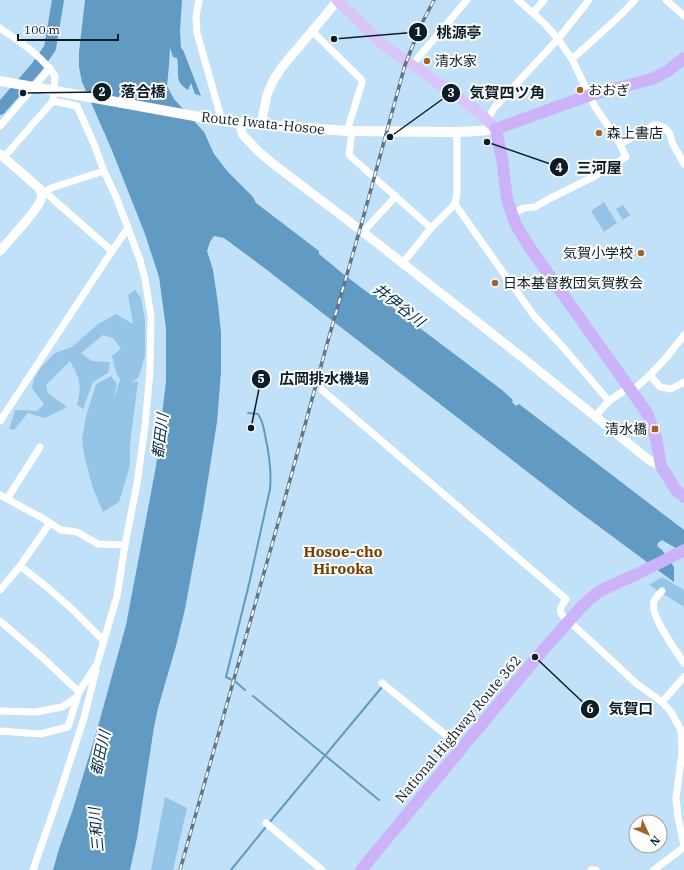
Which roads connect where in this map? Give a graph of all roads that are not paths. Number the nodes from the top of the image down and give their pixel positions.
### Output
1 (199, 0) edge
2 (338, 0) edge
3 (467, 0) edge
4 (518, 0) edge
5 (544, 0) edge
6 (589, 0) edge
7 (636, 0) edge
8 (666, 0) edge
9 (533, 13) junction
10 (684, 16) edge
11 (0, 28) edge
12 (312, 31) junction
13 (559, 41) junction
14 (684, 58) edge
15 (572, 59) junction
16 (412, 65) junction
17 (49, 67) junction
18 (4, 82) edge
19 (55, 96) junction
20 (590, 96) junction
21 (219, 120) junction
22 (487, 120) junction
23 (238, 123) junction
24 (261, 124) junction
25 (0, 126) edge
26 (496, 129) junction
27 (350, 131) junction
28 (457, 132) junction
29 (618, 140) junction
30 (2, 156) edge
31 (684, 164) edge
32 (104, 171) junction
33 (41, 194) junction
34 (396, 196) junction
35 (455, 204) junction
36 (512, 214) junction
37 (128, 228) junction
38 (431, 228) junction
39 (363, 232) junction
40 (112, 250) junction
41 (0, 251) edge
42 (402, 264) junction
43 (684, 335) edge
44 (650, 375) junction
45 (684, 382) edge
46 (322, 390) dead end
47 (630, 390) junction
48 (609, 401) junction
49 (596, 416) junction
50 (0, 421) edge
51 (40, 447) dead end
52 (661, 466) junction
53 (3, 497) edge
54 (684, 497) edge
55 (50, 523) junction
56 (125, 546) junction
57 (684, 550) edge
58 (20, 566) junction
59 (0, 590) edge
60 (662, 591) dead end
61 (0, 620) edge
62 (569, 621) junction
63 (104, 641) junction
64 (684, 663) edge
65 (97, 664) junction
66 (684, 677) edge
67 (382, 683) dead end
68 (78, 695) junction
69 (662, 702) junction
70 (0, 711) edge
71 (0, 732) edge
72 (462, 748) junction
73 (266, 823) dead end
74 (684, 846) edge
75 (33, 870) edge
76 (322, 870) edge
77 (360, 870) edge
78 (591, 870) edge
79 (596, 870) edge
80 (654, 870) edge

1 - 21 street
2 - 12 street
2 - 16 main road
3 - 16 street
4 - 9 street
5 - 9 street
6 - 13 street
7 - 15 street
8 - 10 street
9 - 13 street
11 - 17 street
12 - 24 street
12 - 27 street
13 - 15 street
13 - 22 street
14 - 20 highway
15 - 20 street
16 - 22 main road
17 - 19 street
17 - 25 street
18 - 19 main road, Route Iwata-Hosoe
19 - 21 main road, Route Iwata-Hosoe
19 - 30 street
19 - 32 street
20 - 26 highway
20 - 29 street
21 - 23 main road, Route Iwata-Hosoe
22 - 26 main road
23 - 24 main road, Route Iwata-Hosoe
23 - 39 street
24 - 27 main road, Route Iwata-Hosoe
26 - 28 main road, Route Iwata-Hosoe
26 - 36 highway
27 - 28 main road, Route Iwata-Hosoe
27 - 34 street
28 - 35 street
29 - 31 street
29 - 36 street
30 - 33 street
32 - 33 street
32 - 37 street
33 - 40 street
33 - 41 street
34 - 38 street
34 - 39 street
35 - 38 street
35 - 48 street
36 - 47 highway
37 - 40 street
37 - 56 street
38 - 42 street
39 - 42 street
40 - 50 street
42 - 49 street
43 - 44 street
44 - 45 street
44 - 47 street
46 - 62 street
47 - 48 street
47 - 52 highway
48 - 49 street
49 - 52 street
51 - 53 street
52 - 54 highway
53 - 55 street
55 - 56 street
55 - 58 street
56 - 63 street
57 - 62 highway, National Highway Route 362
58 - 59 street
58 - 63 street
60 - 64 street
61 - 68 street
62 - 69 street
62 - 72 highway, National Highway Route 362
63 - 65 street
65 - 68 street
65 - 75 street
66 - 69 street
67 - 72 street
68 - 70 street
68 - 71 street
69 - 74 street
72 - 77 highway, National Highway Route 362
73 - 76 street
74 - 80 street
78 - 79 street

